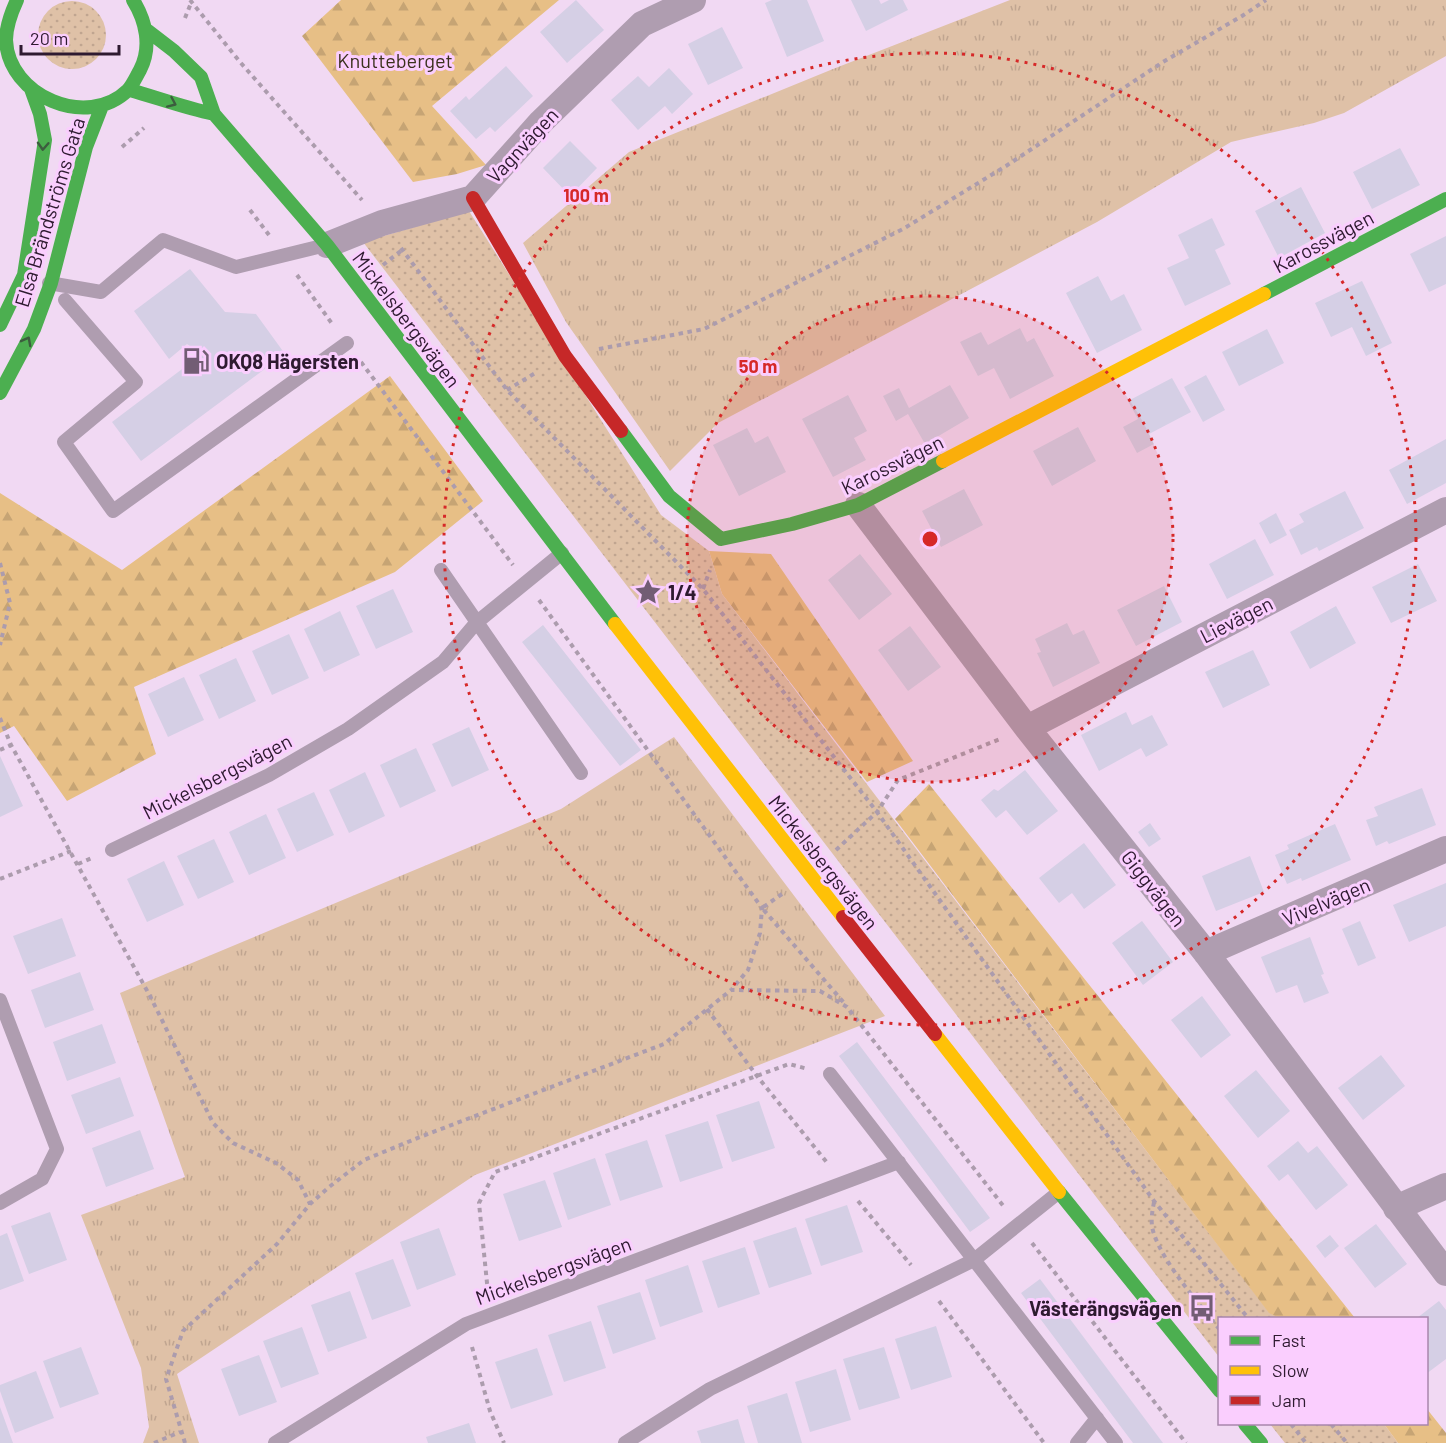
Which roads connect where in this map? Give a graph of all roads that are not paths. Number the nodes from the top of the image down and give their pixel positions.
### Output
1 (16, 0) edge
2 (133, 0) edge
3 (693, 0) edge
4 (148, 31) junction
5 (4, 51) edge
6 (31, 89) junction
7 (130, 90) junction
8 (102, 106) junction
9 (214, 114) junction
10 (473, 198) junction
11 (1446, 199) edge
12 (327, 245) junction
13 (24, 275) junction
14 (51, 283) junction
15 (65, 300) dead end
16 (0, 325) edge
17 (347, 342) road end
18 (0, 393) edge
19 (858, 505) junction
20 (1446, 510) edge
21 (562, 553) junction
22 (441, 570) dead end
23 (476, 623) junction
24 (1027, 728) junction
25 (581, 773) dead end
26 (112, 849) dead end
27 (1446, 849) edge
28 (1206, 953) junction
29 (0, 1000) edge
30 (830, 1074) road end
31 (898, 1162) junction
32 (1446, 1186) edge
33 (1059, 1192) junction
34 (0, 1203) edge
35 (1396, 1208) junction
36 (974, 1260) junction
37 (1446, 1273) edge
38 (1218, 1389) edge
39 (1097, 1418) junction
40 (1246, 1425) edge
41 (275, 1443) edge
42 (625, 1443) edge
43 (1077, 1443) edge
44 (1116, 1443) edge
45 (1261, 1443) edge

1 - 5 main road
2 - 4 main road
3 - 10 street, Vagnvägen
4 - 7 main road
4 - 9 main road, Mickelsbergsvägen
5 - 6 main road
6 - 8 main road
6 -> 13 main road, Elsa Brändströms Gata
7 - 8 main road
7 -> 9 main road
8 - 14 main road, Elsa Brändströms Gata
9 - 12 main road, Mickelsbergsvägen
10 - 12 street, Vagnvägen
10 - 19 main road, Karossvägen
11 - 19 main road, Karossvägen
12 - 14 lane
12 - 21 main road, Mickelsbergsvägen
13 - 14 lane
13 - 16 main road, Elsa Brändströms Gata
18 -> 14 main road, Elsa Brändströms Gata
15 - 17 lane
19 - 24 street, Giggvägen
20 - 24 street, Lievägen
21 - 23 lane, Mickelsbergsvägen
21 - 33 main road, Mickelsbergsvägen
22 - 23 lane
23 - 25 lane
23 - 26 lane, Mickelsbergsvägen
24 - 28 street, Giggvägen
27 - 28 street, Vivelvägen
28 - 35 street, Giggvägen
29 - 34 lane
30 - 31 lane
31 - 36 lane
31 - 41 lane, Mickelsbergsvägen
32 - 35 street
33 - 36 lane
33 - 38 main road, Mickelsbergsvägen
35 - 37 street, Giggvägen
36 - 39 lane
36 - 42 lane
39 - 43 lane
39 - 44 lane
40 - 45 main road

